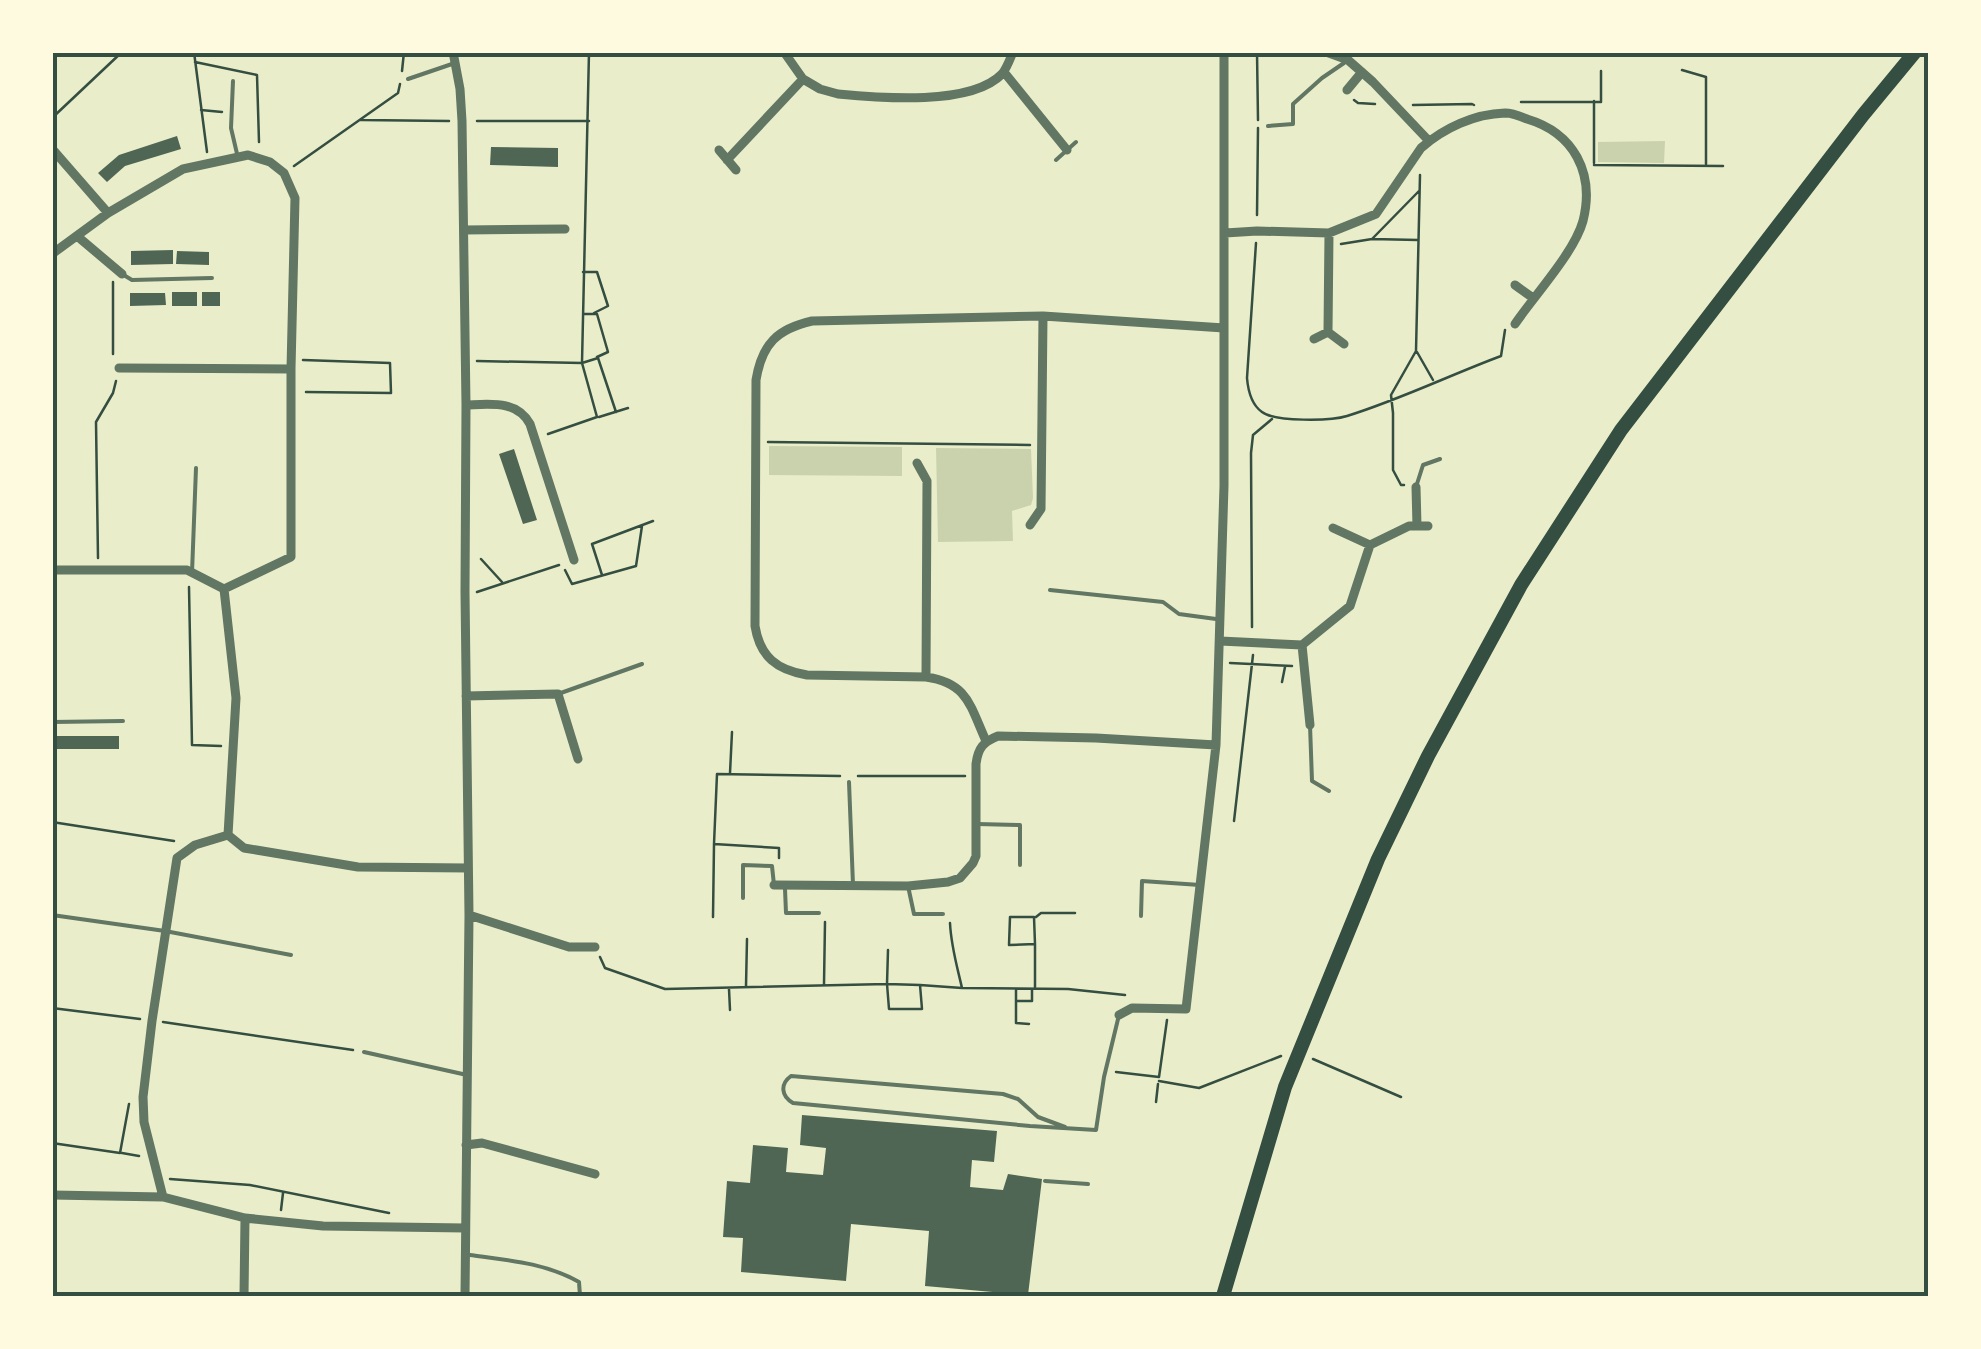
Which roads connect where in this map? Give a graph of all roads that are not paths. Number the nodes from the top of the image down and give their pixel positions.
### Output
1 (784, 52) edge
2 (1013, 52) edge
3 (1224, 52) edge
4 (1914, 52) edge
5 (1329, 53) edge
6 (455, 57) edge
7 (1348, 60) junction
8 (1004, 72) junction
9 (1362, 72) junction
10 (408, 79) dead end
11 (803, 79) junction
12 (233, 81) dead end
13 (1347, 90) dead end
14 (1268, 126) dead end
15 (1076, 142) dead end
16 (1425, 145) junction
17 (719, 150) dead end
18 (1067, 150) junction
19 (54, 151) edge
20 (238, 158) junction
21 (727, 160) junction
22 (1056, 160) dead end
23 (736, 170) dead end
24 (108, 213) junction
25 (565, 228) dead end
26 (464, 230) junction
27 (1225, 233) junction
28 (1329, 233) junction
29 (77, 236) junction
30 (52, 254) edge
31 (122, 274) joint
32 (212, 278) dead end
33 (1515, 285) dead end
34 (1532, 298) junction
35 (1044, 316) junction
36 (1515, 324) road end
37 (1224, 328) junction
38 (1328, 332) junction
39 (1314, 339) dead end
40 (1344, 344) dead end
41 (291, 364) junction
42 (118, 368) road end
43 (466, 405) junction
44 (1440, 459) dead end
45 (917, 463) dead end
46 (196, 468) dead end
47 (1416, 487) joint
48 (1030, 525) dead end
49 (1333, 528) dead end
50 (1370, 545) junction
51 (574, 560) dead end
52 (52, 570) edge
53 (190, 572) junction
54 (224, 589) junction
55 (1050, 590) dead end
56 (1221, 620) junction
57 (1220, 641) junction
58 (1302, 645) junction
59 (642, 664) dead end
60 (926, 677) junction
61 (558, 694) junction
62 (466, 696) junction
63 (123, 721) dead end
64 (52, 722) edge
65 (1310, 725) joint
66 (986, 740) junction
67 (1216, 745) junction
68 (578, 760) dead end
69 (849, 782) dead end
70 (1329, 791) dead end
71 (977, 824) junction
72 (228, 835) junction
73 (1020, 865) dead end
74 (468, 868) junction
75 (779, 884) junction
76 (853, 885) junction
77 (908, 886) junction
78 (1200, 886) junction
79 (743, 898) dead end
80 (822, 913) road end
81 (943, 914) dead end
82 (52, 915) edge
83 (468, 915) junction
84 (1141, 916) dead end
85 (165, 931) junction
86 (595, 947) road end
87 (291, 955) dead end
88 (1119, 1015) joint
89 (364, 1052) road end
90 (467, 1075) junction
91 (1065, 1128) junction
92 (466, 1144) junction
93 (595, 1174) dead end
94 (1045, 1180) dead end
95 (1088, 1184) dead end
96 (52, 1195) edge
97 (163, 1197) junction
98 (245, 1218) junction
99 (464, 1228) junction
100 (465, 1254) junction
101 (244, 1296) edge
102 (465, 1296) edge
103 (580, 1296) edge
104 (1223, 1296) edge

1 - 11 street
2 - 8 street
3 - 27 street
4 - 104 highway
5 - 7 street
6 - 10 lane
6 - 26 street
7 - 9 street
7 - 14 lane
8 - 11 street
8 - 18 street
9 - 13 street
9 - 16 street
11 - 21 street
12 - 20 lane
15 - 18 lane
16 - 28 street
16 - 34 street
17 - 21 street
18 - 22 lane
19 - 24 street
20 - 24 street
20 - 41 street
21 - 23 street
24 - 29 street
25 - 26 street
26 - 43 street
27 - 28 street
27 - 37 street
28 - 38 street
29 - 30 street
29 - 31 street
31 - 32 lane
33 - 34 street
34 - 36 street
35 - 37 street
35 - 48 street
35 - 60 street
37 - 56 street
38 - 39 street
38 - 40 street
41 - 42 street
41 - 54 street
43 - 51 street
43 - 62 street
44 - 47 lane
45 - 60 street
46 - 53 lane
47 - 50 street
49 - 50 street
50 - 58 street
52 - 53 street
53 - 54 street
54 - 72 street
55 - 56 lane
56 - 57 street
57 - 58 street
57 - 67 street
58 - 65 street
59 - 61 lane
60 - 66 street
61 - 62 street
61 - 68 street
62 - 74 street
63 - 64 lane
65 - 70 lane
66 - 67 street
66 - 71 street
67 - 78 street
69 - 76 lane
71 - 73 lane
71 - 77 street
72 - 74 street
72 - 85 street
74 - 83 street
75 - 76 street
75 - 79 lane
75 - 80 lane
76 - 77 street
77 - 81 lane
78 - 84 lane
78 - 88 street
82 - 85 lane
83 - 86 street
83 - 90 street
85 - 87 lane
85 - 97 street
88 - 91 lane
89 - 90 lane
90 - 92 street
91 - 91 lane
92 - 93 street
92 - 99 street
94 - 95 lane
96 - 97 street
97 - 98 street
98 - 99 street
98 - 101 street
99 - 100 street
100 - 102 street
100 - 103 lane

